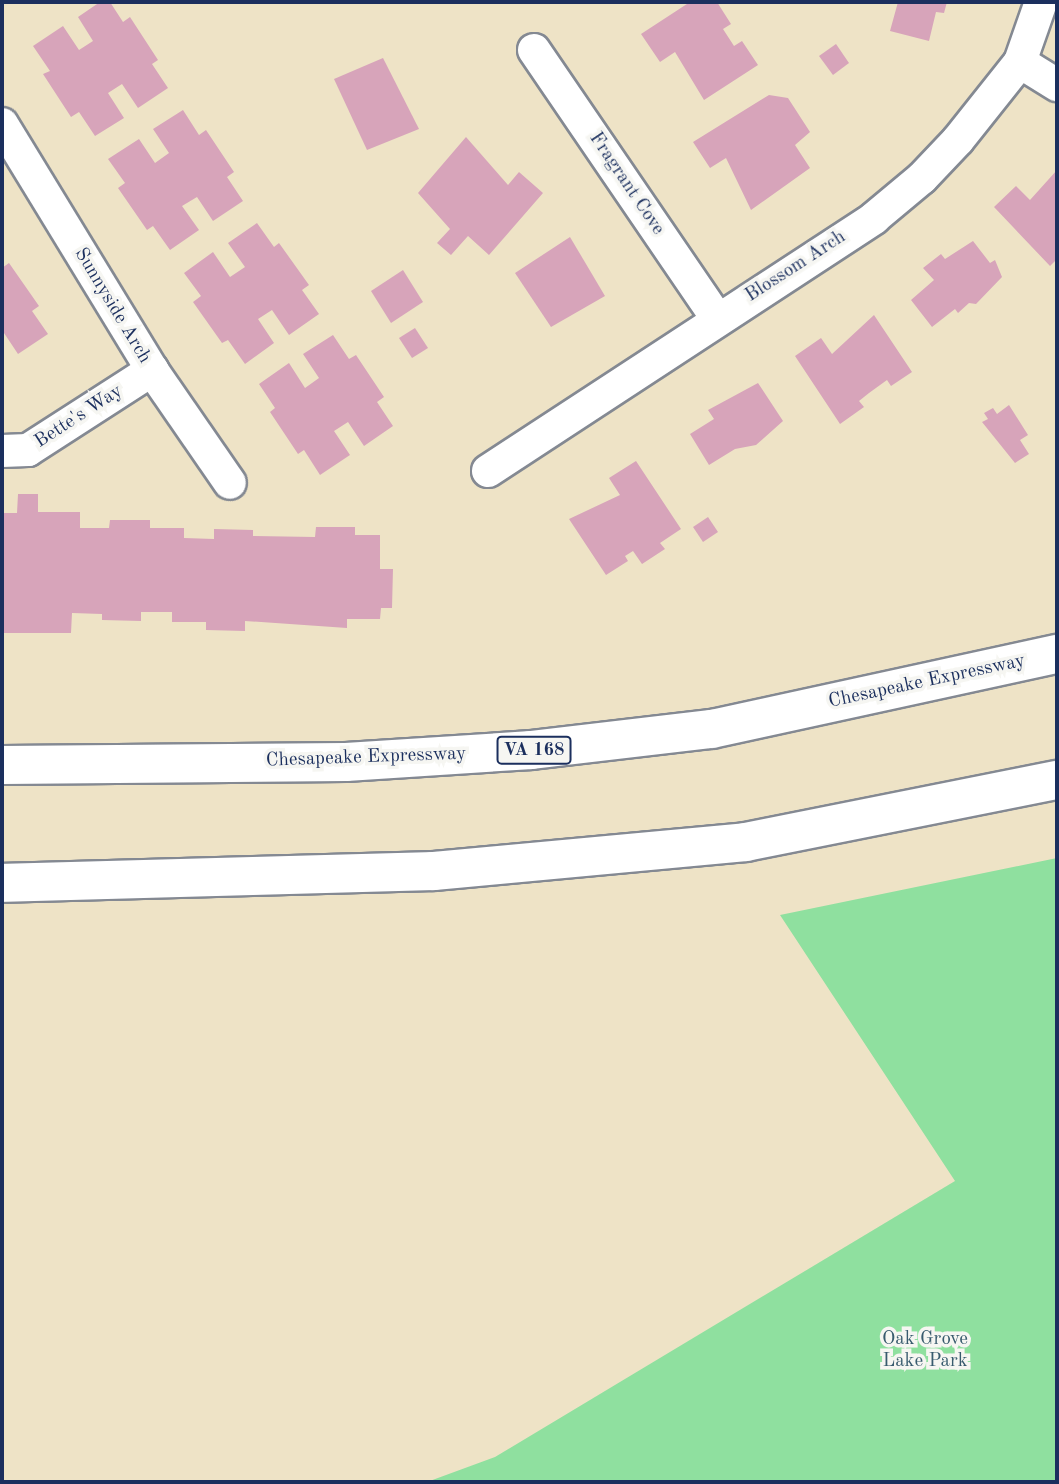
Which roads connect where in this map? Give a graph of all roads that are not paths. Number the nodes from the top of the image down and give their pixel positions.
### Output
1 (1041, 2) edge
2 (534, 50) dead end
3 (1020, 62) junction
4 (1057, 85) edge
5 (2, 124) edge
6 (717, 318) junction
7 (152, 370) junction
8 (2, 451) edge
9 (488, 471) dead end
10 (230, 483) dead end
11 (1057, 654) edge
12 (2, 765) edge
13 (1057, 780) edge
14 (2, 883) edge

1 - 3 street, Blossom Arch
2 - 6 street, Fragrant Cove
3 - 4 street
3 - 6 street, Blossom Arch
5 - 7 street, Sunnyside Arch
6 - 9 street, Blossom Arch
7 - 8 street, Bette's Way
7 - 10 street, Sunnyside Arch
11 - 12 highway, Chesapeake Expressway / VA 168
13 - 14 highway

